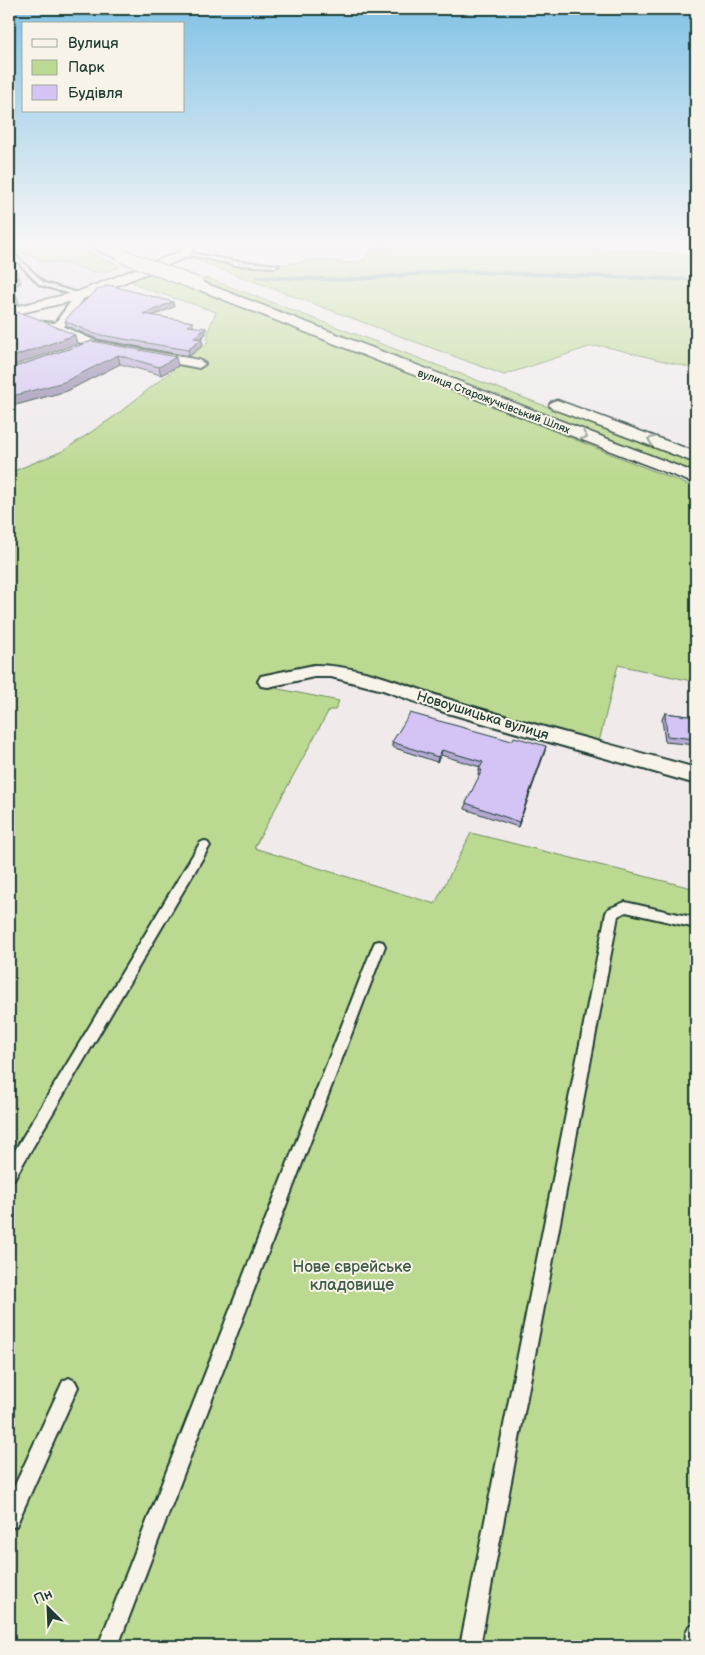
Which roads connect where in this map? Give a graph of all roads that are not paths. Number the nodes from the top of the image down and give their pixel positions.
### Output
1 (44, 322) edge
2 (61, 322) edge
3 (293, 322) edge
4 (57, 328) junction
5 (93, 344) junction
6 (78, 350) edge
7 (199, 364) dead end
8 (540, 398) dead end
9 (696, 458) edge
10 (696, 479) edge
11 (268, 681) dead end
12 (696, 776) edge
13 (204, 846) dead end
14 (696, 923) edge
15 (379, 946) dead end
16 (9, 1174) edge
17 (70, 1386) dead end
18 (9, 1519) edge
19 (696, 1633) edge
20 (108, 1646) edge
21 (470, 1646) edge
22 (695, 1646) edge

1 - 4 street
2 - 4 street
3 -> 10 main road, вулиця Старожучківський Шлях, bridge
4 - 5 street
5 - 6 street
5 - 7 street
9 -> 8 main road, вулиця Старожучківський Шлях
11 - 12 street, Новоушицька вулиця
13 - 16 lane
14 - 21 lane
15 - 20 lane
17 - 18 lane
19 - 22 lane

